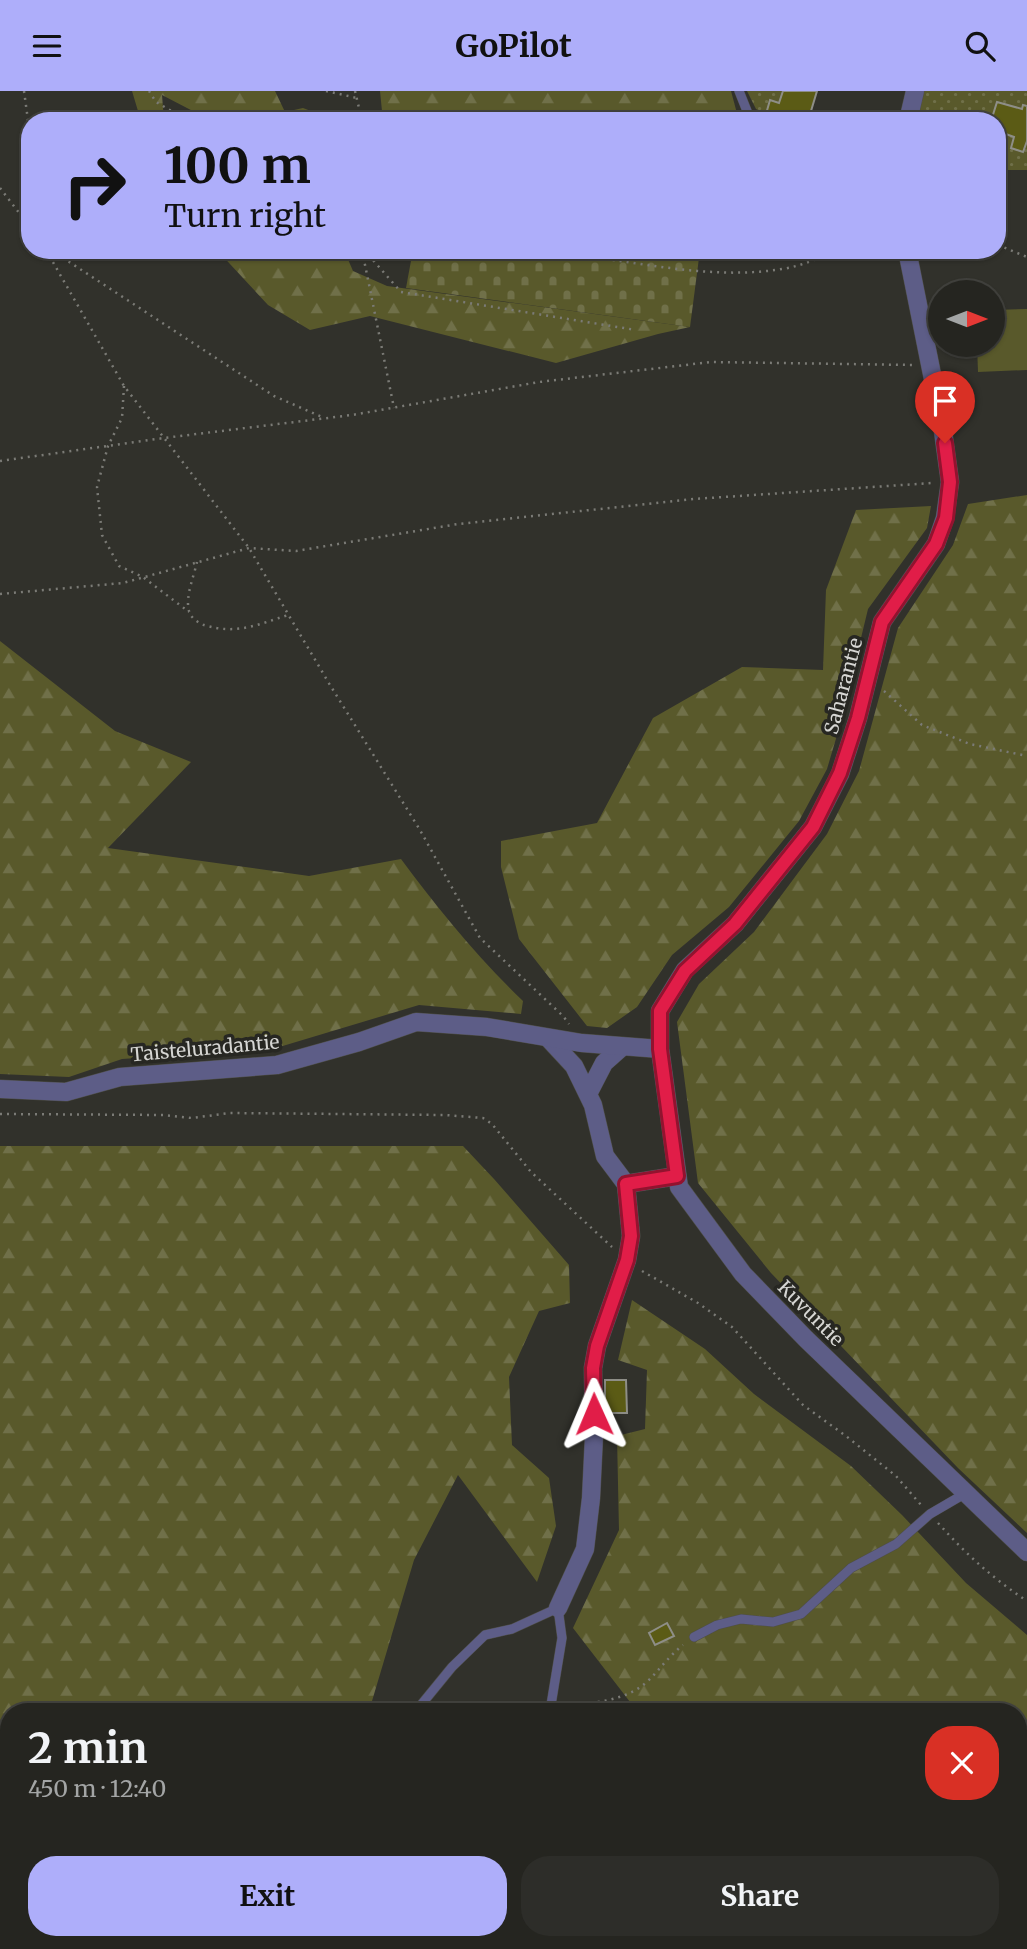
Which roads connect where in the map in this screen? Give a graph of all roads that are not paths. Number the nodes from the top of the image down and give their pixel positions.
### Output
1 (739, 91) edge
2 (915, 91) edge
3 (747, 112) edge
4 (910, 112) edge
5 (909, 259) edge
6 (548, 1038) junction
7 (622, 1047) junction
8 (660, 1049) junction
9 (0, 1089) edge
10 (588, 1094) junction
11 (677, 1176) junction
12 (626, 1184) junction
13 (966, 1493) junction
14 (1027, 1552) edge
15 (558, 1608) junction
16 (694, 1637) road end
17 (423, 1703) edge
18 (551, 1703) edge

1 - 3 lane
2 - 4 street
5 - 8 street, Saharantie
6 - 7 street, Taisteluradantie
6 - 9 street, Taisteluradantie
6 - 10 street
7 - 8 street, Taisteluradantie
7 - 10 street
8 - 11 street, Kuvuntie
10 - 12 street
11 - 12 street
11 - 13 street, Kuvuntie
12 - 15 street
13 - 14 street, Kuvuntie
13 - 16 lane
15 - 17 lane
15 - 18 lane

